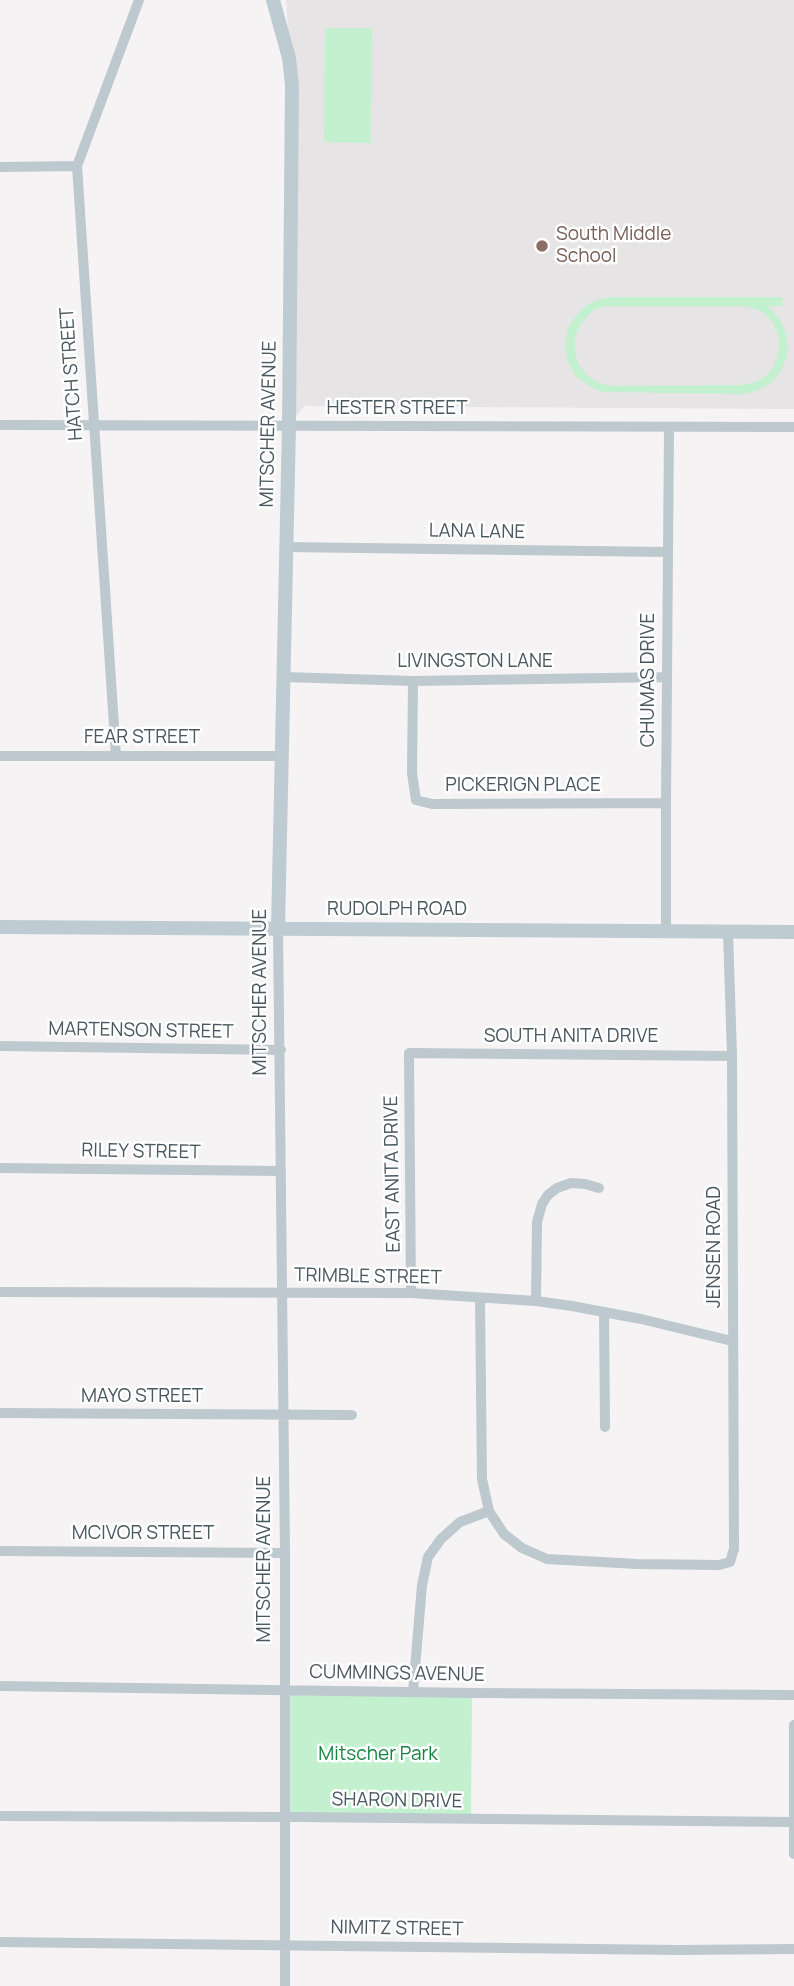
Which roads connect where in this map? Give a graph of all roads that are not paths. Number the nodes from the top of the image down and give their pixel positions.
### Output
1 (139, 0) edge
2 (272, 0) edge
3 (77, 166) junction
4 (0, 167) edge
5 (92, 424) junction
6 (0, 425) edge
7 (289, 426) junction
8 (794, 427) edge
9 (669, 428) junction
10 (285, 547) junction
11 (667, 552) junction
12 (284, 677) junction
13 (667, 677) junction
14 (413, 681) junction
15 (0, 756) edge
16 (116, 756) junction
17 (283, 756) junction
18 (666, 803) junction
19 (0, 927) edge
20 (278, 928) junction
21 (729, 931) junction
22 (666, 932) junction
23 (794, 932) edge
24 (0, 1046) edge
25 (281, 1050) junction
26 (409, 1053) joint
27 (732, 1056) junction
28 (0, 1168) edge
29 (281, 1171) junction
30 (599, 1188) dead end
31 (0, 1292) edge
32 (411, 1293) junction
33 (282, 1294) junction
34 (480, 1298) junction
35 (536, 1301) junction
36 (604, 1312) junction
37 (732, 1341) junction
38 (0, 1413) edge
39 (283, 1415) junction
40 (352, 1415) dead end
41 (605, 1427) dead end
42 (488, 1511) junction
43 (0, 1551) edge
44 (285, 1553) junction
45 (0, 1686) edge
46 (284, 1689) junction
47 (414, 1692) junction
48 (794, 1695) edge
49 (794, 1725) edge
50 (0, 1816) edge
51 (285, 1817) junction
52 (793, 1822) edge
53 (794, 1854) edge
54 (0, 1942) edge
55 (285, 1945) junction
56 (794, 1949) edge
57 (285, 1986) edge

1 - 3 street, HATCH STREET
2 - 7 street, MITSCHER AVENUE
3 - 4 street
3 - 5 street, HATCH STREET
5 - 6 street, HESTER STREET
5 - 7 street, HESTER STREET
5 - 16 street, HATCH STREET
7 - 9 street, HESTER STREET
7 - 10 street, MITSCHER AVENUE
8 - 9 street, HESTER STREET
9 - 11 street, CHUMAS DRIVE
10 - 11 street, LANA LANE
10 - 12 street, MITSCHER AVENUE
11 - 13 street, CHUMAS DRIVE
12 - 14 street, LIVINGSTON LANE
12 - 17 street, MITSCHER AVENUE
13 - 14 street, LIVINGSTON LANE
13 - 18 street, CHUMAS DRIVE
14 - 18 street, PICKERIGN PLACE
15 - 16 street, FEAR STREET
16 - 17 street, FEAR STREET
17 - 20 street, MITSCHER AVENUE
18 - 22 street, CHUMAS DRIVE
19 - 20 street, RUDOLPH ROAD
20 - 22 street, RUDOLPH ROAD
20 - 25 street, MITSCHER AVENUE
21 - 22 street, RUDOLPH ROAD
21 - 23 street, RUDOLPH ROAD
21 - 27 street, JENSEN ROAD
24 - 25 street, MARTENSON STREET
25 - 29 street, MITSCHER AVENUE
26 - 27 street, SOUTH ANITA DRIVE
26 - 32 street, EAST ANITA DRIVE
27 - 37 street, JENSEN ROAD
28 - 29 street, RILEY STREET
29 - 33 street, MITSCHER AVENUE
30 - 35 street
31 - 33 street, TRIMBLE STREET
32 - 33 street, TRIMBLE STREET
32 - 34 street, TRIMBLE STREET
33 - 39 street, MITSCHER AVENUE
34 - 35 street, TRIMBLE STREET
34 - 42 street
35 - 36 street, TRIMBLE STREET
36 - 37 street, TRIMBLE STREET
36 - 41 street
37 - 42 street, JENSEN ROAD
38 - 39 street, MAYO STREET
39 - 40 street, MAYO STREET
39 - 44 street, MITSCHER AVENUE
42 - 47 street
43 - 44 street, MCIVOR STREET
44 - 46 street, MITSCHER AVENUE
45 - 46 street, CUMMINGS AVENUE
46 - 47 street, CUMMINGS AVENUE
46 - 51 street, MITSCHER AVENUE
47 - 48 street, CUMMINGS AVENUE
49 - 52 street
50 - 51 street, SHARON DRIVE
51 - 52 street, SHARON DRIVE
51 - 55 street, MITSCHER AVENUE
52 - 53 street
54 - 55 street, NIMITZ STREET
55 - 56 street, NIMITZ STREET
55 - 57 street, MITSCHER AVENUE

